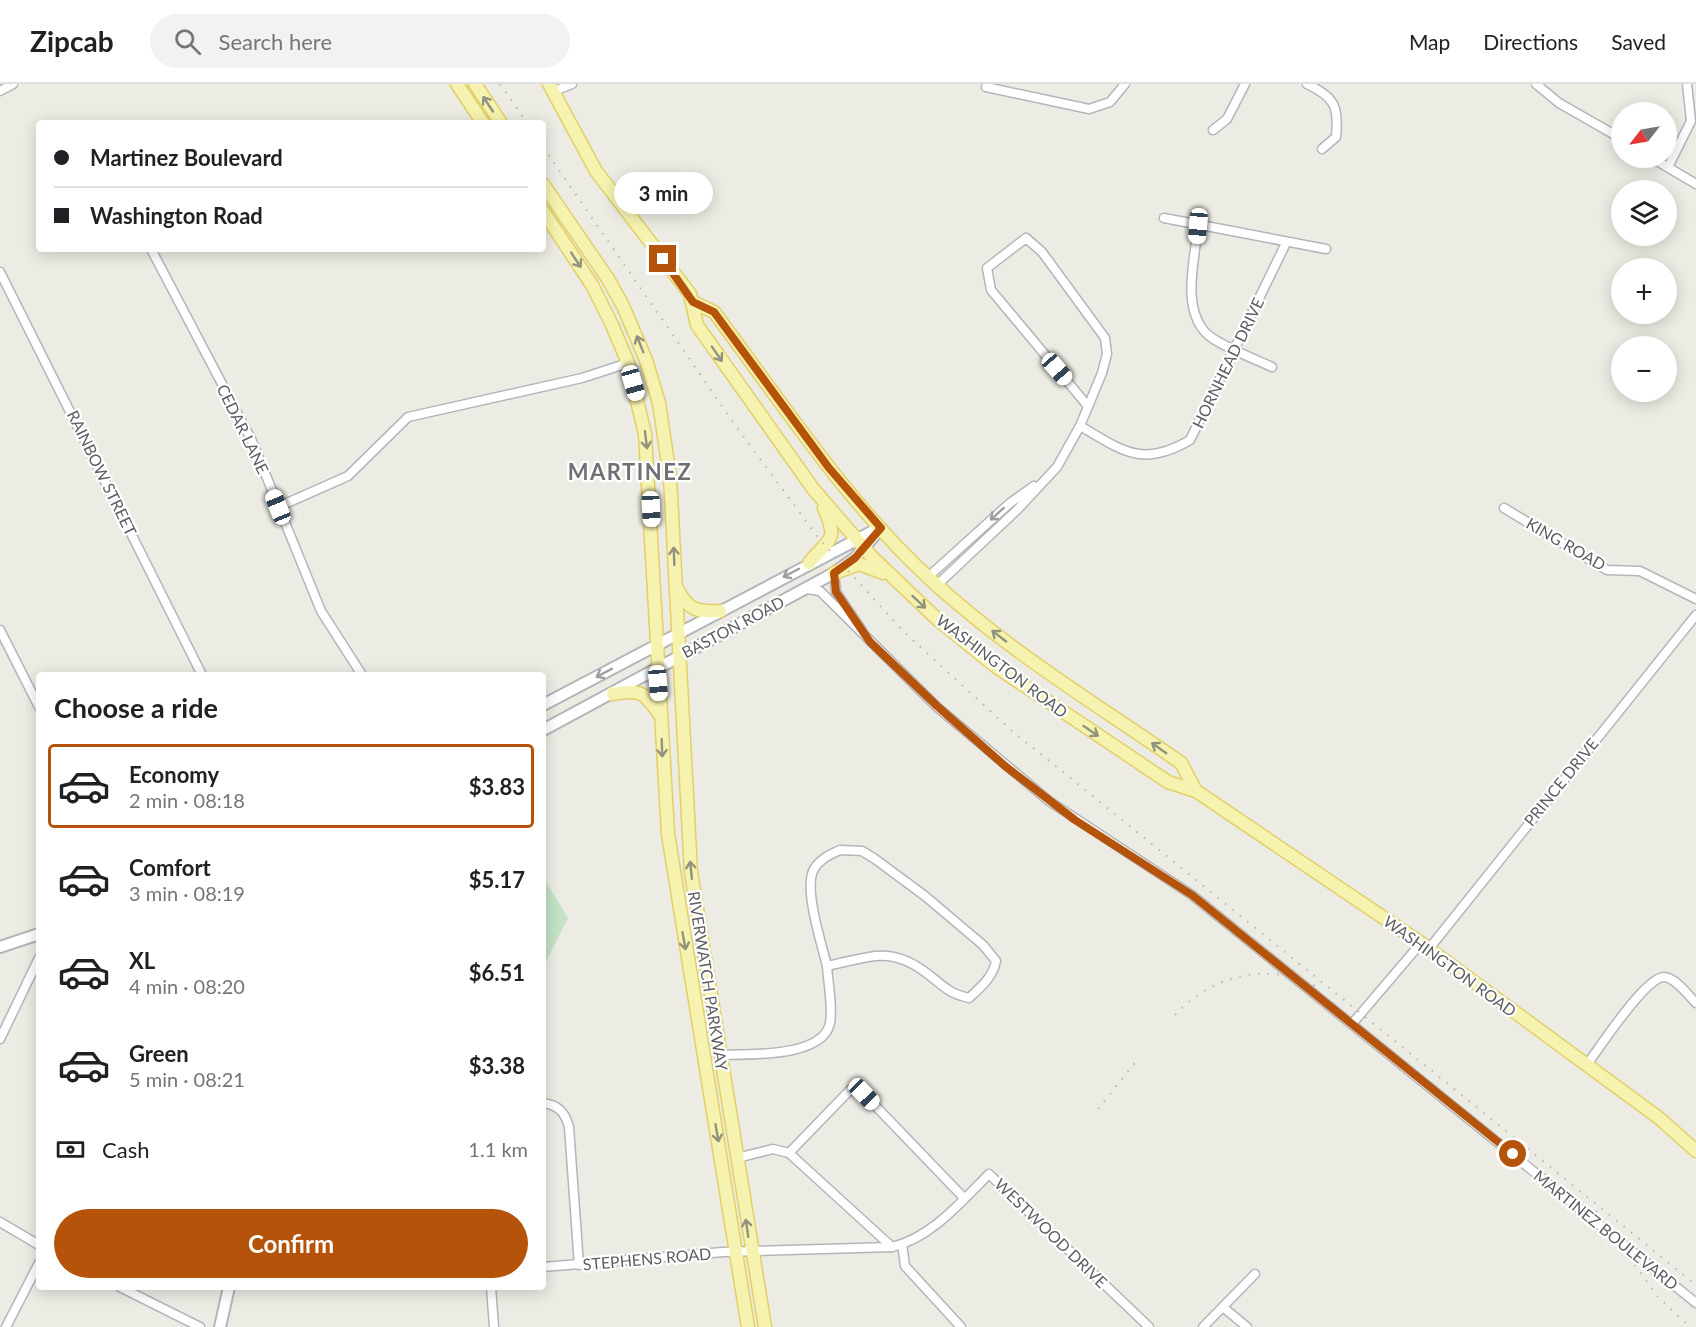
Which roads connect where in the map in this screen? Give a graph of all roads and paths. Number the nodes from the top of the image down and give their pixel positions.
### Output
1 (13, 84) edge
2 (457, 84) edge
3 (475, 84) edge
4 (572, 84) edge
5 (1030, 84) edge
6 (1125, 84) edge
7 (1245, 84) edge
8 (1307, 84) edge
9 (1536, 84) edge
10 (1687, 84) edge
11 (986, 87) dead end
12 (551, 88) edge
13 (0, 91) edge
14 (1028, 95) junction
15 (481, 120) edge
16 (499, 120) edge
17 (1213, 130) dead end
18 (1611, 134) edge
19 (1322, 149) dead end
20 (1677, 149) edge
21 (1670, 168) edge
22 (1696, 184) edge
23 (546, 188) edge
24 (546, 216) edge
25 (1164, 218) dead end
26 (1198, 226) junction
27 (1286, 243) junction
28 (1326, 249) dead end
29 (153, 252) edge
30 (0, 272) edge
31 (693, 302) junction
32 (1236, 349) junction
33 (628, 363) junction
34 (1272, 367) dead end
35 (1087, 405) junction
36 (1080, 426) junction
37 (669, 461) junction
38 (648, 462) junction
39 (819, 495) junction
40 (278, 507) junction
41 (1504, 508) dead end
42 (881, 528) junction
43 (860, 543) junction
44 (809, 563) junction
45 (834, 573) junction
46 (893, 577) junction
47 (933, 581) junction
48 (675, 585) junction
49 (805, 589) junction
50 (1696, 599) edge
51 (720, 611) junction
52 (1696, 615) edge
53 (0, 630) edge
54 (679, 633) junction
55 (870, 642) junction
56 (655, 644) junction
57 (680, 656) junction
58 (657, 668) junction
59 (200, 672) edge
60 (360, 672) edge
61 (613, 694) junction
62 (36, 701) edge
63 (546, 703) edge
64 (661, 717) junction
65 (546, 728) edge
66 (1196, 791) junction
67 (36, 935) edge
68 (1425, 946) junction
69 (0, 947) edge
70 (36, 964) edge
71 (827, 966) junction
72 (1696, 1003) edge
73 (1352, 1024) junction
74 (0, 1039) edge
75 (720, 1055) junction
76 (1586, 1066) junction
77 (546, 1104) edge
78 (1696, 1151) edge
79 (789, 1153) junction
80 (737, 1158) junction
81 (964, 1198) junction
82 (0, 1222) edge
83 (36, 1243) edge
84 (902, 1244) junction
85 (892, 1246) junction
86 (735, 1251) junction
87 (750, 1251) junction
88 (579, 1265) junction
89 (546, 1267) edge
90 (36, 1269) edge
91 (1255, 1274) dead end
92 (126, 1290) edge
93 (228, 1290) edge
94 (491, 1290) edge
95 (1696, 1303) edge
96 (1224, 1308) junction
97 (6, 1327) edge
98 (200, 1327) edge
99 (220, 1327) edge
100 (494, 1327) edge
101 (748, 1327) edge
102 (765, 1327) edge
103 (960, 1327) edge
104 (1149, 1327) edge
105 (1203, 1327) edge
106 (1247, 1327) edge

1 - 13 street
2 - 15 main road
16 -> 3 main road
4 - 12 street
5 - 14 street
6 - 14 street
7 - 17 street
8 - 19 street
9 - 18 street
10 - 20 street
11 - 14 street
12 - 31 main road, WASHINGTON ROAD
21 - 22 street
37 -> 23 main road, RIVERWATCH PARKWAY
24 -> 33 main road, RIVERWATCH PARKWAY
25 - 26 street
26 - 27 street
26 - 32 street
27 - 28 street
27 - 32 street, HORNHEAD DRIVE
29 - 40 street, CEDAR LANE
30 - 59 street, RAINBOW STREET
31 -> 39 main road, WASHINGTON ROAD
31 - 42 main road, WASHINGTON ROAD
32 - 34 street
32 - 36 street, HORNHEAD DRIVE
33 -> 38 main road, RIVERWATCH PARKWAY
33 - 40 street
35 - 35 street
35 - 36 street
36 - 47 street
37 - 38 main road
48 -> 37 main road, RIVERWATCH PARKWAY
38 - 56 main road, RIVERWATCH PARKWAY
39 - 43 main road, WASHINGTON ROAD
39 - 44 main road
40 - 60 street, CEDAR LANE
41 - 50 street, KING ROAD
42 - 43 main road, BASTON ROAD
42 - 47 main road, WASHINGTON ROAD
43 - 44 main road
43 - 45 main road, BASTON ROAD
43 - 46 main road, WASHINGTON ROAD
44 -> 51 main road
45 - 46 main road
45 - 49 main road, BASTON ROAD
45 - 55 street, MARTINEZ BOULEVARD
46 -> 66 main road, WASHINGTON ROAD
66 -> 47 main road, WASHINGTON ROAD
48 - 51 main road
48 - 54 main road, RIVERWATCH PARKWAY
49 - 55 street, MARTINEZ BOULEVARD
49 - 57 main road, BASTON ROAD
51 - 54 main road
52 - 68 street, PRINCE DRIVE
53 - 62 street
54 - 56 main road
54 - 57 main road, RIVERWATCH PARKWAY
55 - 73 street, MARTINEZ BOULEVARD
56 - 58 main road, RIVERWATCH PARKWAY
56 -> 63 main road
57 - 58 main road, BASTON ROAD
75 -> 57 main road, RIVERWATCH PARKWAY
58 - 61 main road, BASTON ROAD
58 - 64 main road, RIVERWATCH PARKWAY
61 - 64 main road
61 - 65 main road, BASTON ROAD
64 -> 86 main road, RIVERWATCH PARKWAY
66 - 68 main road, WASHINGTON ROAD
67 - 69 main road
68 - 73 street, PRINCE DRIVE
68 - 76 main road, WASHINGTON ROAD
70 - 74 street
71 - 71 street
71 - 75 street
72 - 76 street
73 - 95 street, MARTINEZ BOULEVARD
75 - 80 main road, RIVERWATCH PARKWAY
76 - 78 main road, WASHINGTON ROAD
77 - 88 street
79 - 80 street
79 - 81 street
79 - 85 street
87 -> 80 main road, RIVERWATCH PARKWAY
81 - 84 street, WESTWOOD DRIVE
81 - 104 street, WESTWOOD DRIVE
82 - 83 street
84 - 85 street, WESTWOOD DRIVE
84 - 103 street
85 - 87 street, WESTWOOD DRIVE
86 - 87 street, STEPHENS ROAD
86 - 88 street, STEPHENS ROAD
86 - 101 main road, RIVERWATCH PARKWAY
87 - 102 main road, RIVERWATCH PARKWAY
88 - 89 street, STEPHENS ROAD
90 - 97 street
91 - 96 street
92 - 98 street
93 - 99 main road
94 - 100 street
96 - 105 street
96 - 106 street

